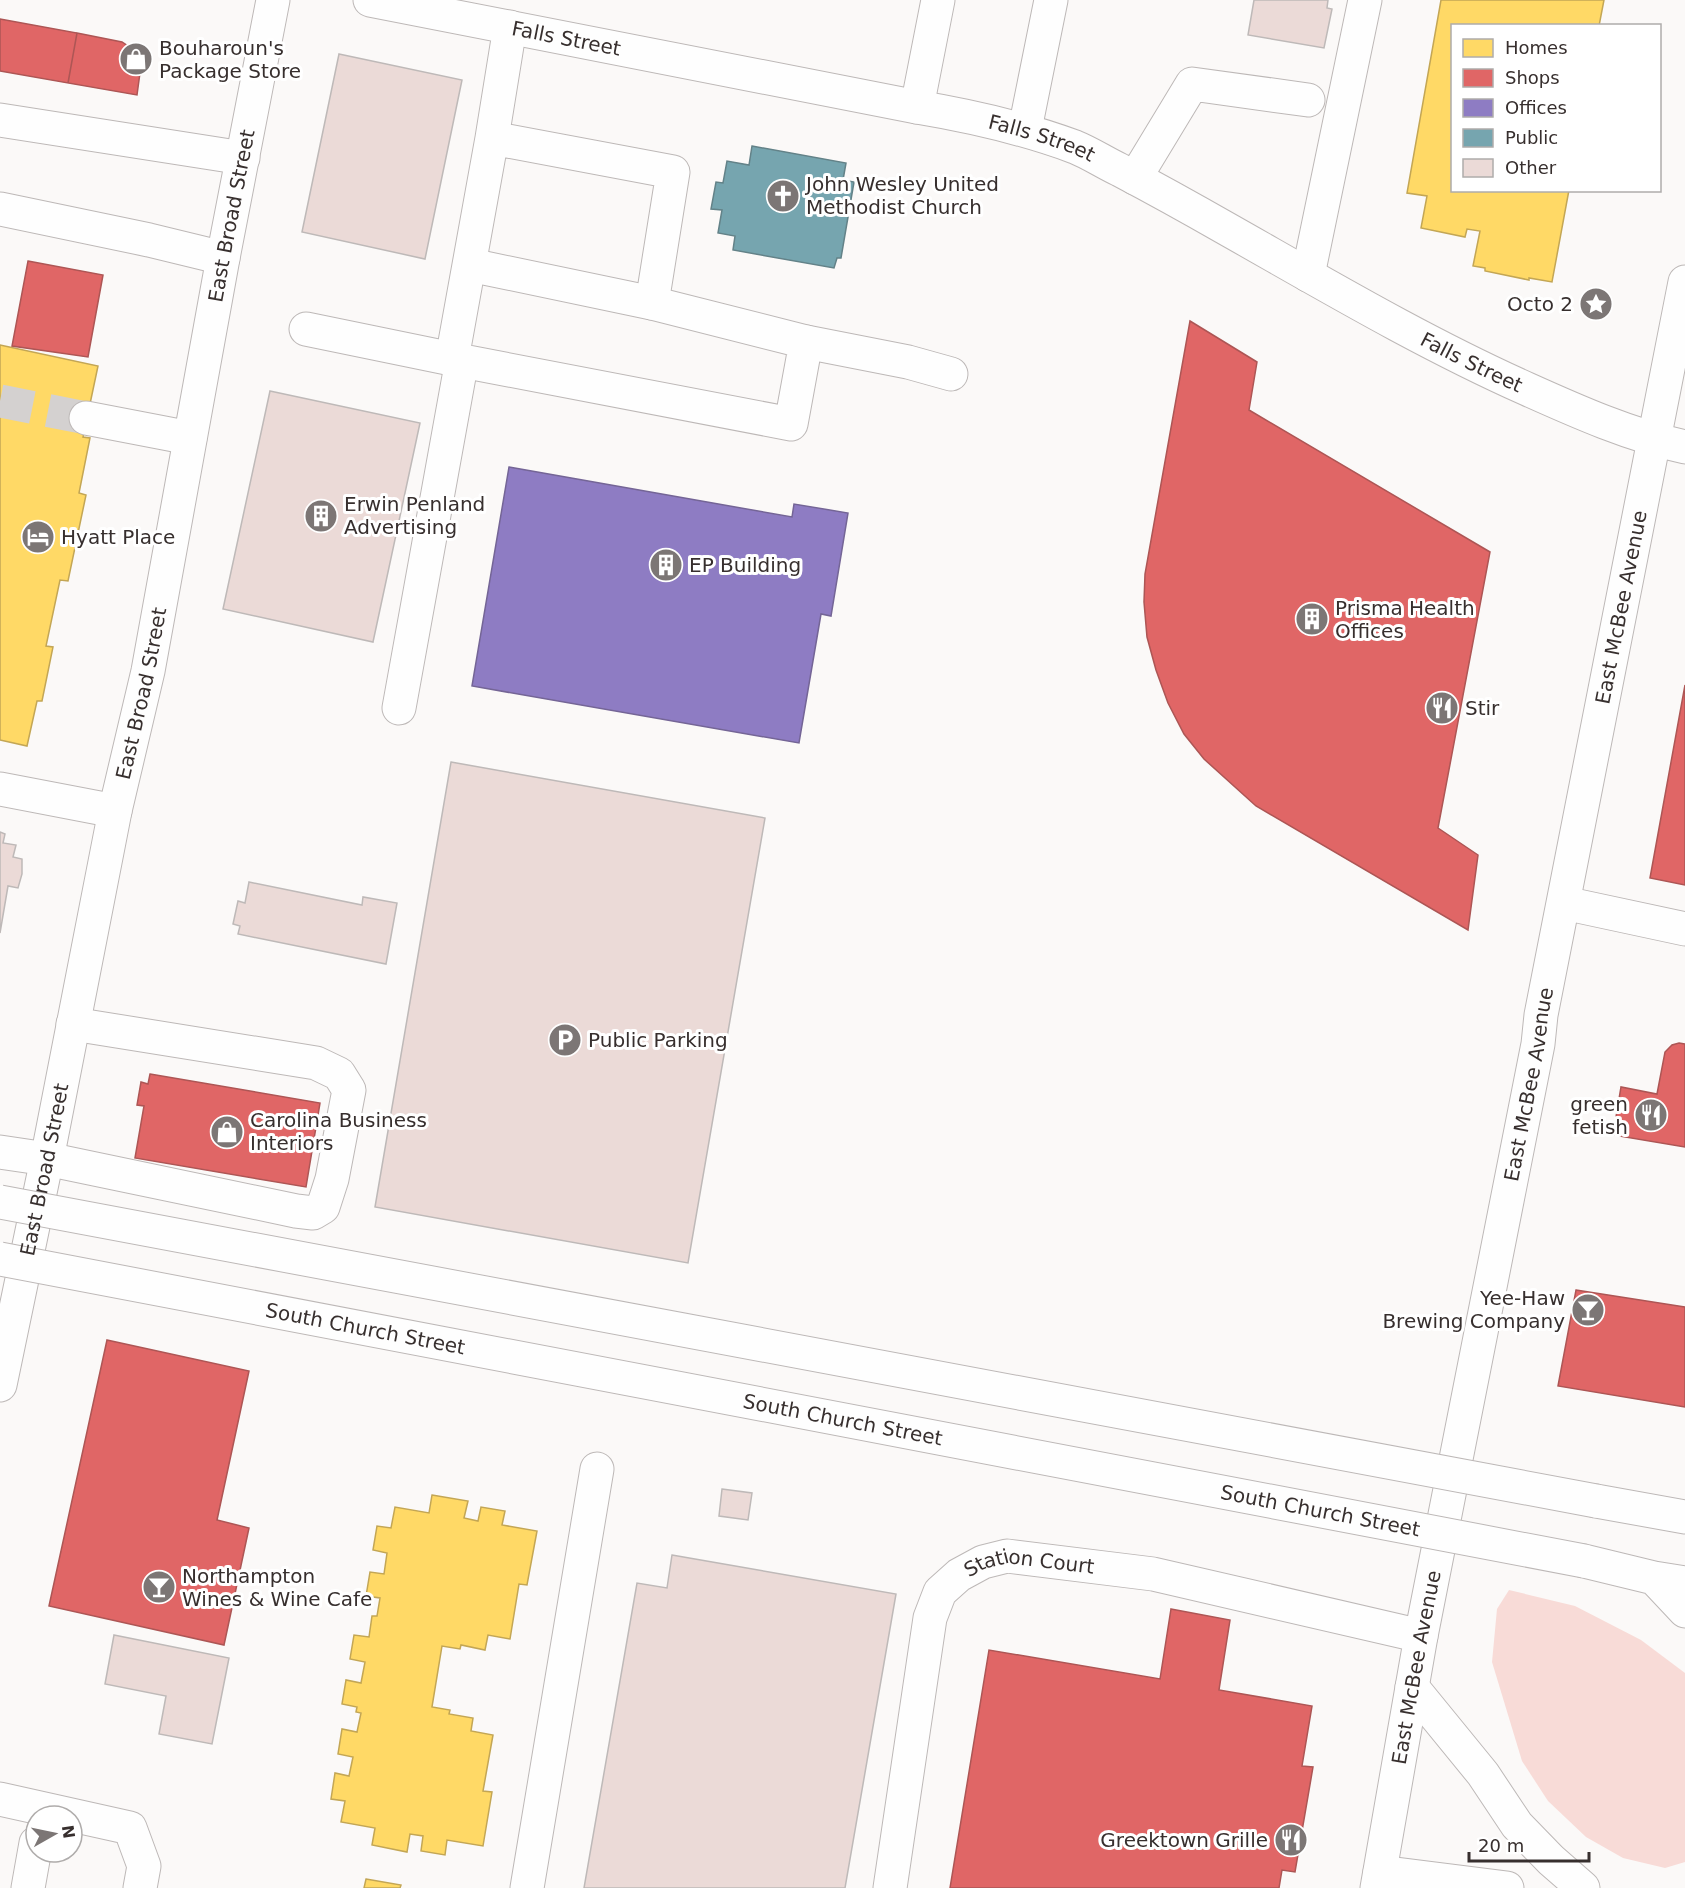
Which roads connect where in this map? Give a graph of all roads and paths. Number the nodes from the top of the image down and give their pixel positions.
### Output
1 (273, 0) edge
2 (370, 0) edge
3 (938, 0) edge
4 (1051, 0) edge
5 (1365, 0) edge
6 (510, 27) junction
7 (1308, 100) dead end
8 (917, 107) junction
9 (0, 120) edge
10 (1025, 129) junction
11 (492, 138) junction
12 (243, 158) junction
13 (1135, 178) junction
14 (0, 209) edge
15 (223, 258) junction
16 (470, 265) junction
17 (1308, 275) junction
18 (1685, 282) edge
19 (652, 303) junction
20 (306, 329) dead end
21 (806, 342) junction
22 (457, 360) junction
23 (951, 374) dead end
24 (86, 418) tunnel mouth
25 (190, 438) junction
26 (1670, 443) edge
27 (399, 708) dead end
28 (0, 789) edge
29 (115, 811) junction
30 (1564, 903) junction
31 (1685, 929) edge
32 (74, 1024) junction
33 (0, 1152) edge
34 (47, 1160) junction
35 (0, 1202) edge
36 (0, 1259) edge
37 (0, 1384) edge
38 (597, 1469) dead end
39 (1685, 1517) edge
40 (1670, 1580) edge
41 (1685, 1611) edge
42 (1421, 1636) junction
43 (1412, 1687) junction
44 (0, 1799) edge
45 (24, 1807) edge
46 (84, 1820) edge
47 (32, 1864) edge
48 (1379, 1880) edge
49 (28, 1888) edge
50 (140, 1888) edge
51 (527, 1888) edge
52 (890, 1888) edge
53 (1507, 1888) edge
54 (1583, 1888) edge

1 - 12 street, East Broad Street
2 - 6 street, Falls Street
3 - 8 street
4 - 10 street
5 - 17 street
6 - 8 street, Falls Street
6 - 11 street
7 - 13 street
8 - 10 street, Falls Street
9 - 12 street
10 - 13 street, Falls Street
11 - 16 street
11 - 19 street
12 - 15 street, East Broad Street
13 - 17 street, Falls Street
14 - 15 street
15 - 25 street, East Broad Street
16 - 19 street
16 - 22 street
17 - 26 street, Falls Street
18 - 26 street, East McBee Avenue
19 - 21 street
20 - 22 street
21 - 22 street
21 - 23 street
22 - 27 street
24 - 25 street
25 - 29 street, East Broad Street
26 - 30 street, East McBee Avenue
28 - 29 street
29 - 32 street, East Broad Street
30 - 31 street
30 - 42 street, East McBee Avenue
32 - 34 street, East Broad Street
32 - 34 street
33 - 34 street
34 - 37 street, East Broad Street
35 - 39 street, bridge
36 - 40 street, South Church Street, bridge
38 - 51 street
40 - 41 street
42 - 43 street, East McBee Avenue
42 - 52 street, Station Court
43 - 48 street, East McBee Avenue
43 - 54 street
44 - 45 street
46 - 50 street
47 - 49 street
48 - 53 street

